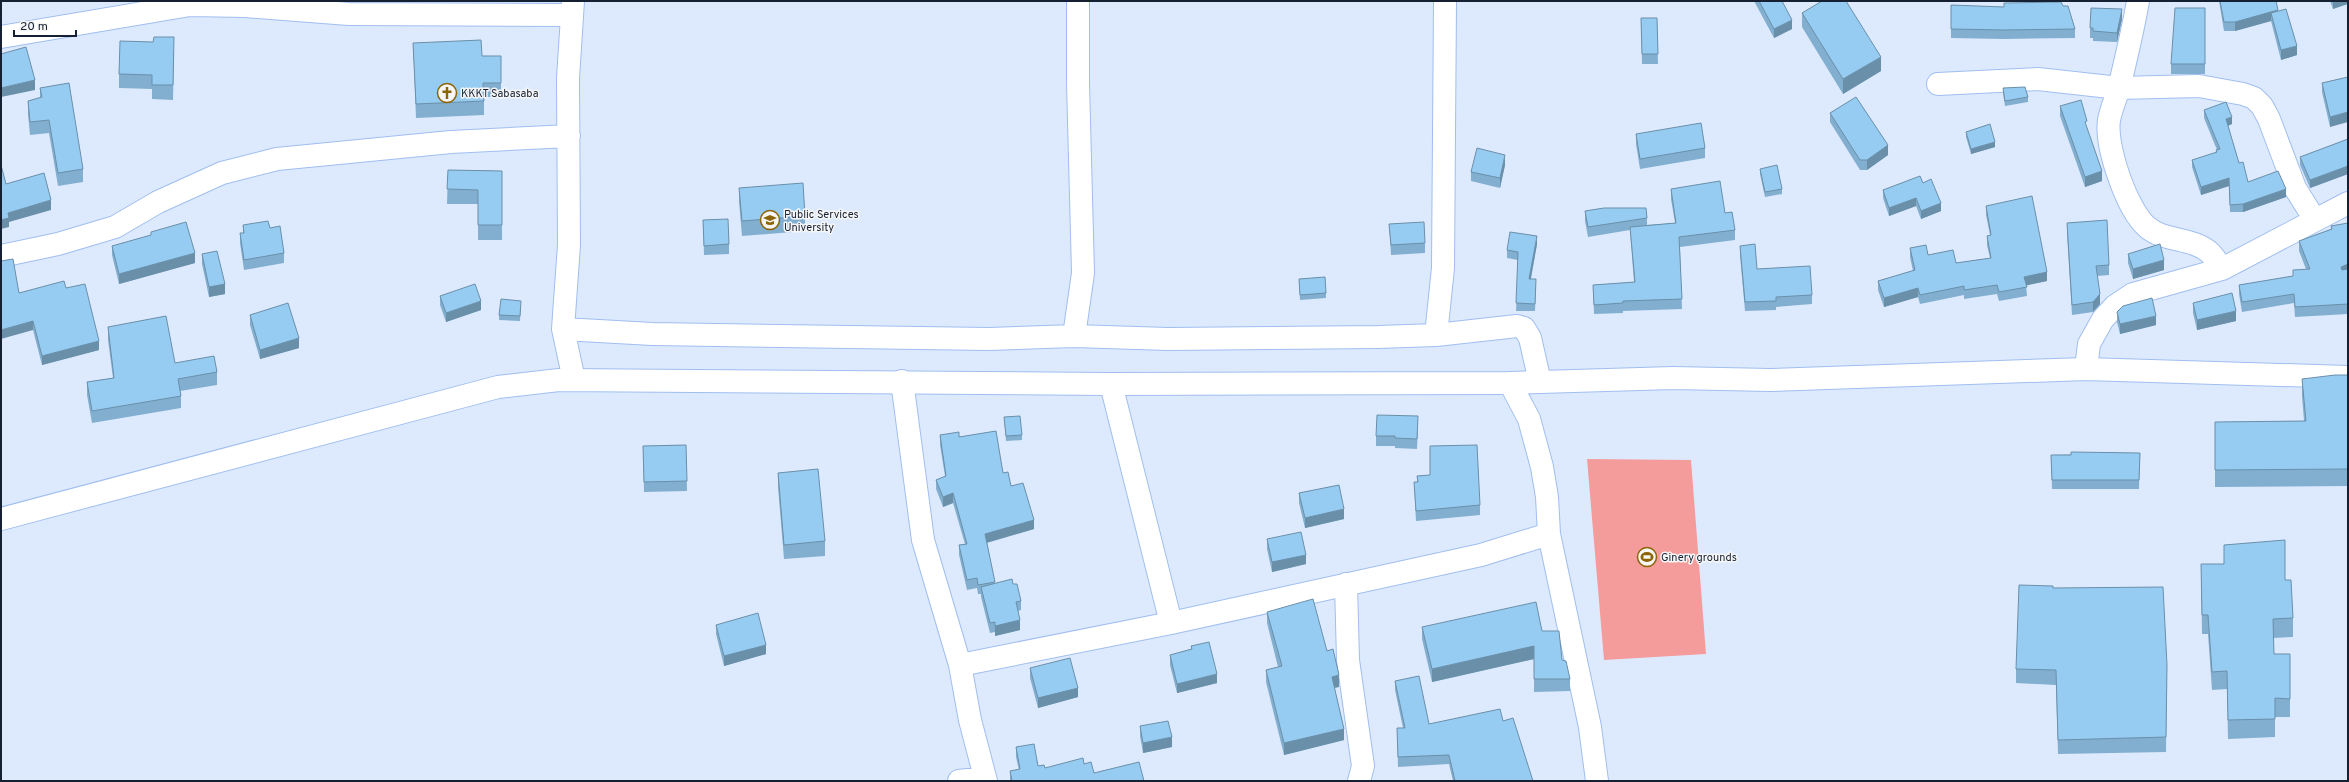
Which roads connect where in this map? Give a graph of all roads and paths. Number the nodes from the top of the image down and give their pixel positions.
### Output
1 (1078, 1) edge
2 (1445, 1) edge
3 (2138, 1) edge
4 (155, 6) edge
5 (572, 8) edge
6 (1, 37) edge
7 (1938, 84) dead end
8 (2118, 88) junction
9 (569, 136) junction
10 (2348, 203) edge
11 (2315, 220) junction
12 (1, 256) edge
13 (2222, 269) junction
14 (563, 329) junction
15 (1436, 334) junction
16 (1074, 336) junction
17 (2086, 369) junction
18 (2348, 377) edge
19 (574, 380) junction
20 (902, 381) junction
21 (1540, 382) junction
22 (1510, 383) junction
23 (1111, 384) junction
24 (1, 519) edge
25 (1549, 534) junction
26 (1346, 584) junction
27 (1171, 623) junction
28 (960, 665) junction
29 (986, 779) edge
30 (959, 781) edge
31 (1359, 781) edge
32 (1597, 781) edge

1 - 16 street
2 - 15 street
3 - 8 street
4 - 5 street
4 - 6 street
5 - 9 street
7 - 8 street
8 - 11 street
8 - 13 street
9 - 12 street
9 - 14 street
10 - 11 street
11 - 13 street
13 - 17 street
14 - 16 street
14 - 19 street
15 - 16 street
15 - 21 street
17 - 18 street
17 - 21 street
19 - 20 street
19 - 24 street
20 - 23 street
20 - 28 street
21 - 22 street
22 - 23 street
22 - 25 street
23 - 27 street
25 - 26 street
25 - 32 street
26 - 27 street
26 - 31 street
27 - 28 street
28 - 29 street
29 - 30 street

